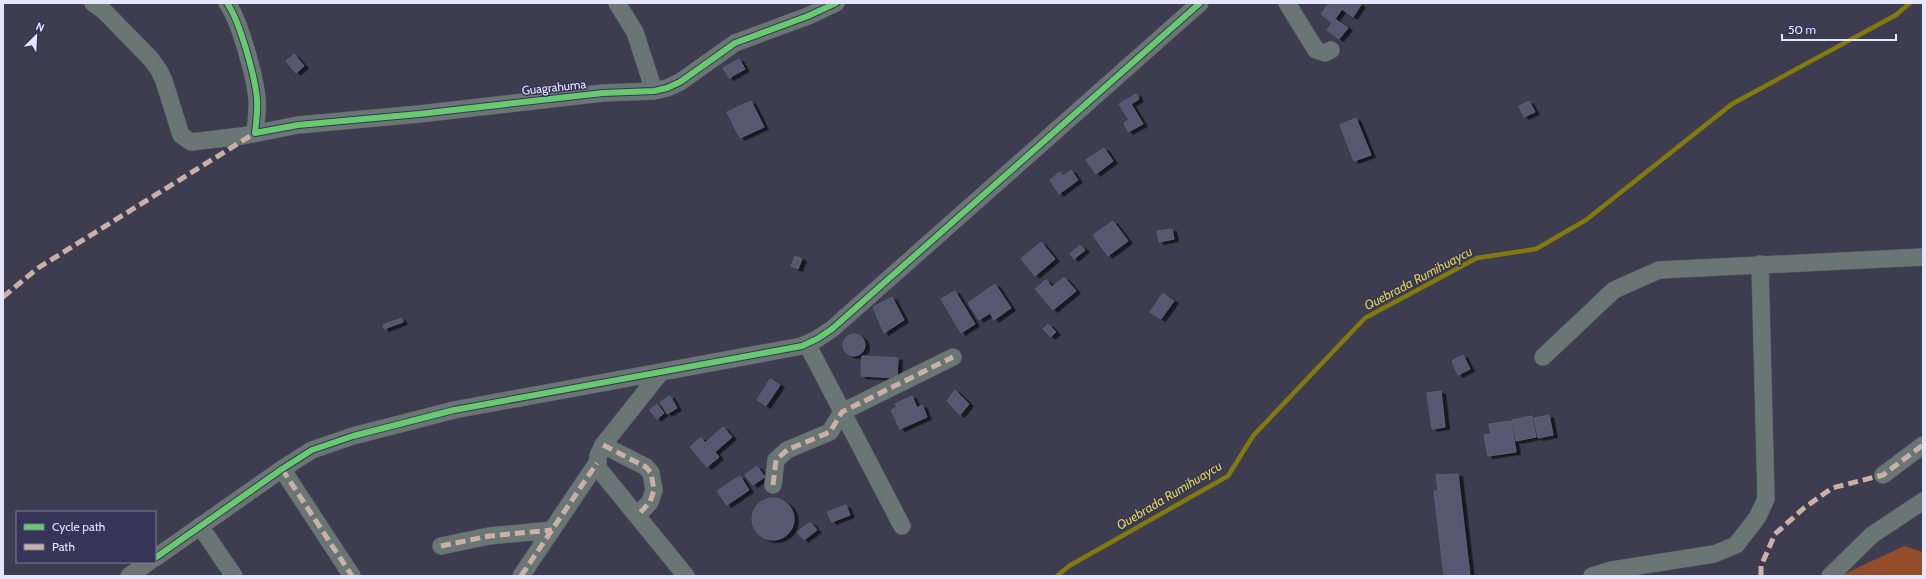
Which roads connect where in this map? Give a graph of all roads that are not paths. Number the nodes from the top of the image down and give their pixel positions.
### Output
1 (93, 3) edge
2 (227, 3) edge
3 (617, 3) edge
4 (836, 3) edge
5 (1200, 3) edge
6 (1287, 3) edge
7 (1332, 50) dead end
8 (654, 91) junction
9 (255, 133) junction
10 (1923, 257) edge
11 (1760, 264) junction
12 (806, 344) junction
13 (1543, 356) dead end
14 (953, 357) dead end
15 (661, 372) junction
16 (842, 412) junction
17 (603, 445) junction
18 (1923, 445) edge
19 (597, 463) junction
20 (282, 469) junction
21 (1883, 475) dead end
22 (773, 485) dead end
23 (1923, 501) edge
24 (637, 516) junction
25 (200, 526) junction
26 (902, 526) dead end
27 (552, 530) junction
28 (441, 546) dead end
29 (156, 557) edge
30 (148, 563) edge
31 (129, 576) edge
32 (234, 576) edge
33 (352, 576) edge
34 (522, 576) edge
35 (686, 576) edge
36 (1592, 576) edge
37 (1830, 576) edge

1 - 9 street, Guagrahuma
2 - 9 street
3 - 8 street
4 - 8 street, Guagrahuma
5 - 12 street
6 - 7 street
8 - 9 street, Guagrahuma
10 - 11 street
11 - 13 street
11 - 36 street
12 - 15 street
12 - 16 street
14 - 16 street
15 - 17 street
15 - 20 street
16 - 22 street
16 - 26 street
17 - 19 street
17 - 24 street
18 - 21 street
19 - 24 street
19 - 27 street
20 - 25 street
20 - 33 street
23 - 37 street
24 - 35 street
25 - 29 street
25 - 32 street
27 - 28 street
27 - 34 street
30 - 31 street

